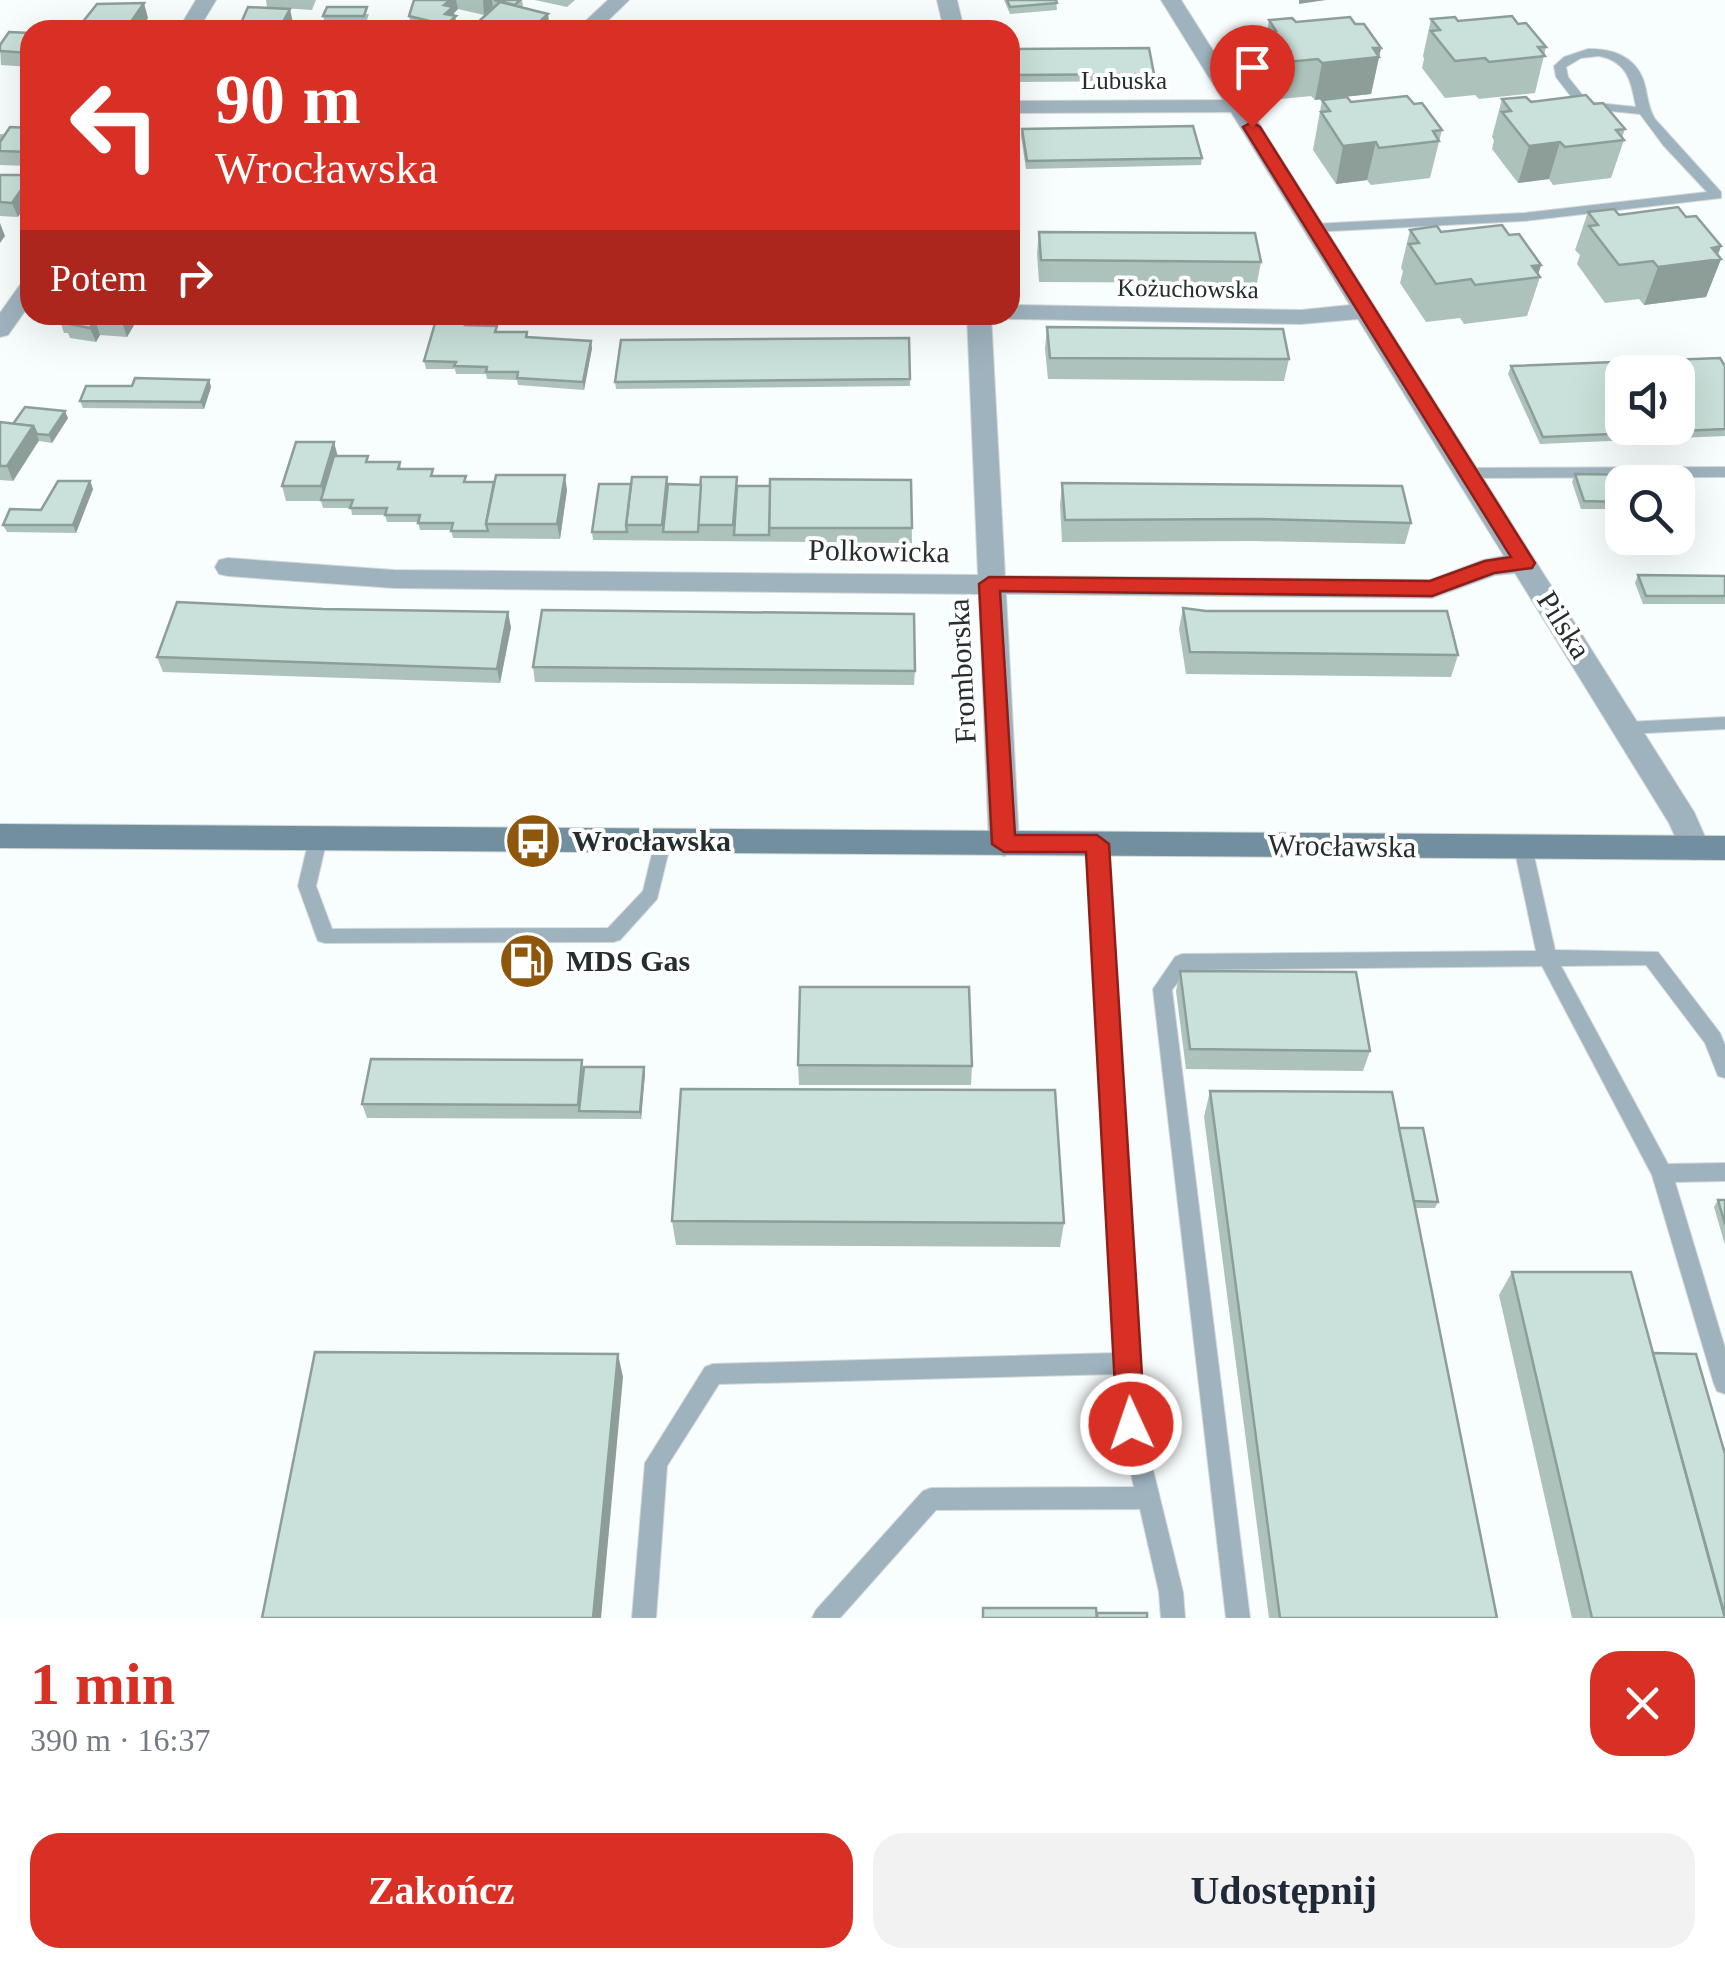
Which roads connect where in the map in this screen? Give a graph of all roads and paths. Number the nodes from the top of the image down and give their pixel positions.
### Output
1 (619, 0) edge
2 (1171, 0) edge
3 (597, 20) edge
4 (1238, 106) junction
5 (1020, 108) edge
6 (1644, 111) junction
7 (1312, 228) junction
8 (20, 301) edge
9 (1365, 310) junction
10 (1020, 312) edge
11 (978, 325) edge
12 (0, 330) edge
13 (1725, 472) edge
14 (1467, 473) junction
15 (1525, 563) junction
16 (228, 567) dead end
17 (989, 584) junction
18 (1725, 723) edge
19 (1627, 728) junction
20 (0, 836) edge
21 (318, 839) junction
22 (662, 842) junction
23 (1004, 844) junction
24 (1097, 844) junction
25 (1522, 847) junction
26 (1710, 848) edge
27 (1547, 958) junction
28 (1725, 1070) edge
29 (1725, 1172) edge
30 (1662, 1173) junction
31 (1128, 1363) junction
32 (1725, 1384) edge
33 (1149, 1498) junction
34 (644, 1618) edge
35 (824, 1618) edge
36 (1174, 1618) edge
37 (1238, 1618) edge

1 - 3 street
2 - 4 street, Pilska
4 - 5 street, Lubuska
4 - 7 street, Pilska
6 - 6 lane
6 - 7 lane
7 - 9 street, Pilska
8 - 12 street
9 - 10 street, Kożuchowska
9 - 14 street, Pilska
11 - 17 street, Fromborska
13 - 14 lane
14 - 15 street, Pilska
15 - 17 street, Polkowicka
15 - 19 street, Pilska
16 - 17 street, Polkowicka
17 - 23 street, Fromborska
18 - 19 lane
19 - 26 street, Pilska
20 - 21 street, Wrocławska
21 - 22 street, Wrocławska
21 - 22 lane
22 - 23 street, Wrocławska
23 - 24 street, Wrocławska
24 - 25 street, Wrocławska
24 - 31 lane
25 - 26 street, Wrocławska
25 - 27 lane
27 - 28 lane
27 - 30 lane
27 - 37 lane
29 - 30 lane
30 - 32 lane
31 - 33 lane
31 - 34 lane
33 - 35 lane
33 - 36 lane

